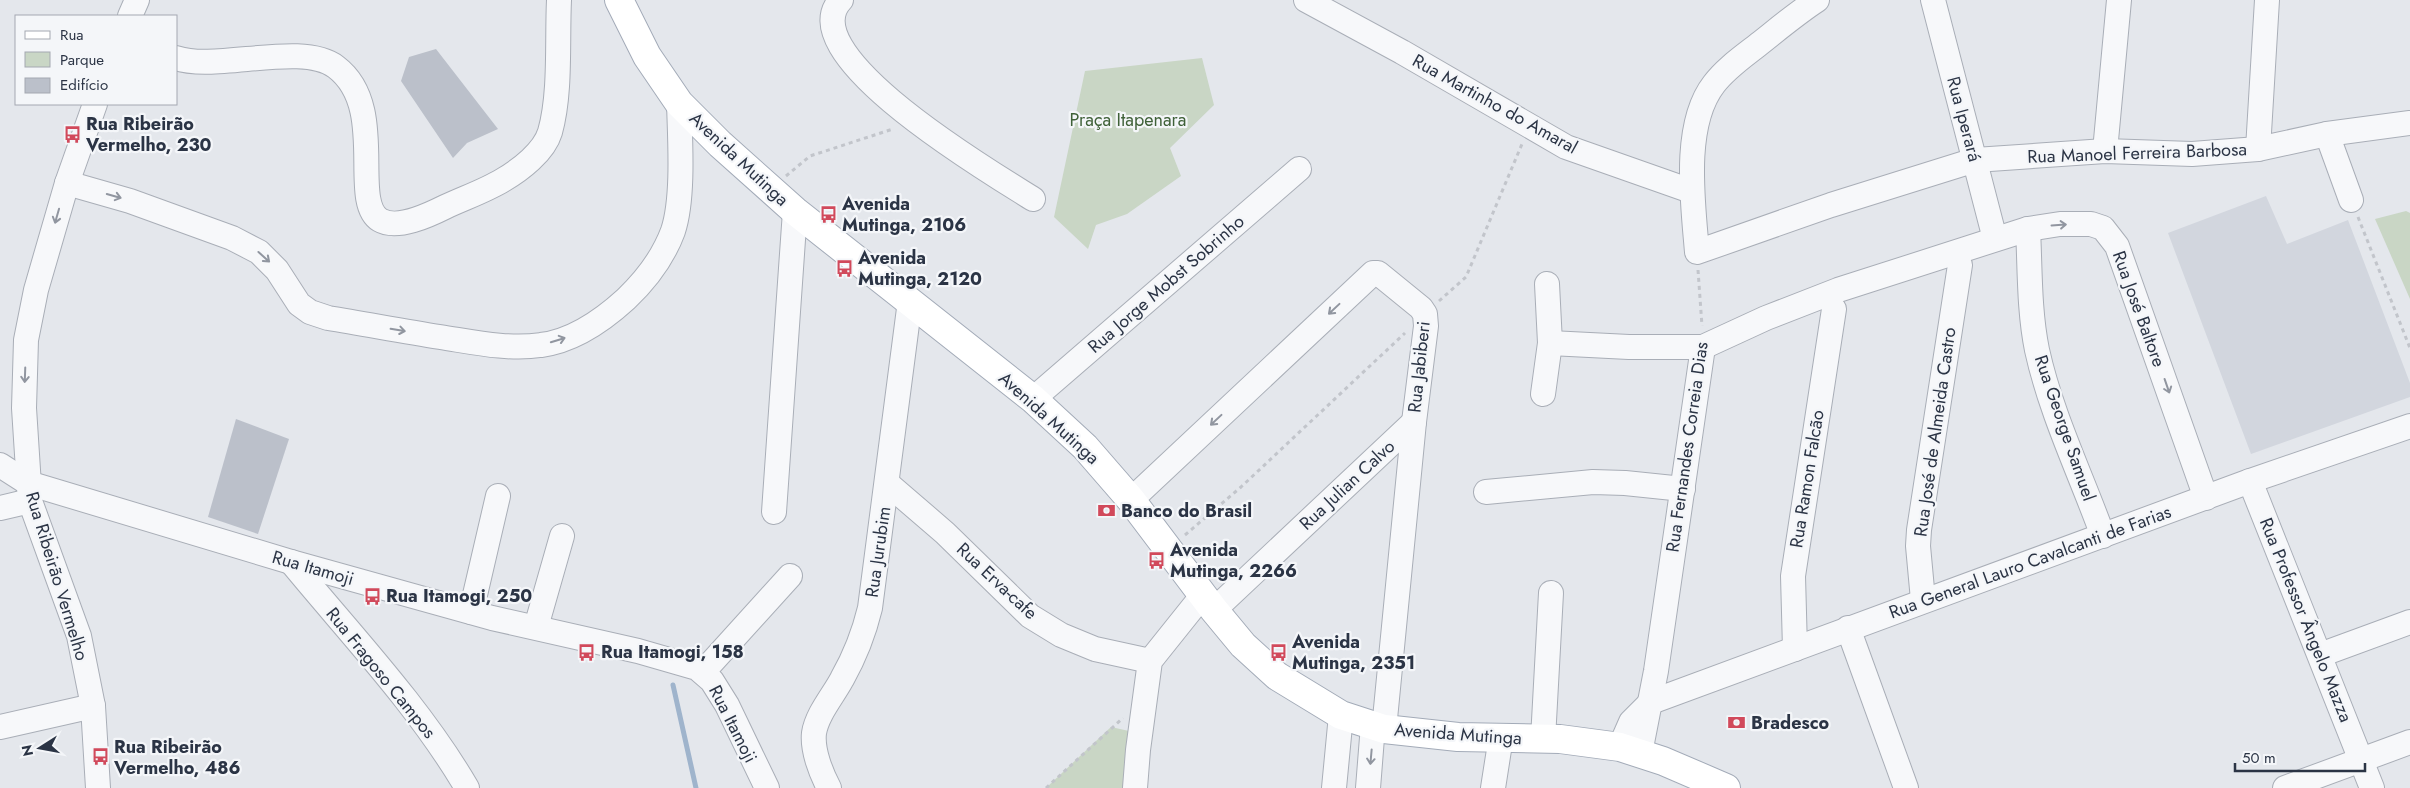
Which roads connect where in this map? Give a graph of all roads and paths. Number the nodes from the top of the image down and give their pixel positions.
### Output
1 (137, 0) edge
2 (558, 0) edge
3 (619, 0) edge
4 (841, 0) edge
5 (1306, 0) edge
6 (1817, 0) edge
7 (1933, 0) edge
8 (2119, 0) edge
9 (2267, 0) edge
10 (130, 15) edge
11 (178, 58) edge
12 (679, 103) junction
13 (95, 105) edge
14 (915, 122) junction
15 (2410, 123) edge
16 (1529, 126) junction
17 (2327, 134) junction
18 (2258, 149) junction
19 (2105, 150) junction
20 (1974, 160) junction
21 (1299, 169) dead end
22 (67, 183) junction
23 (771, 189) junction
24 (1692, 191) junction
25 (1033, 199) dead end
26 (2351, 200) joint
27 (795, 211) junction
28 (2028, 229) junction
29 (1995, 238) junction
30 (1697, 252) junction
31 (1960, 264) dead end
32 (1547, 284) dead end
33 (910, 301) junction
34 (1834, 309) dead end
35 (1425, 314) junction
36 (1550, 343) junction
37 (1703, 347) junction
38 (2410, 348) edge
39 (1542, 394) dead end
40 (1033, 399) junction
41 (1414, 422) junction
42 (2410, 426) edge
43 (0, 465) edge
44 (2250, 481) junction
45 (887, 483) junction
46 (1682, 489) junction
47 (29, 492) junction
48 (1486, 492) dead end
49 (498, 496) dead end
50 (2206, 498) junction
51 (1131, 500) junction
52 (0, 508) edge
53 (774, 512) dead end
54 (1194, 527) dead end
55 (562, 536) dead end
56 (2103, 536) junction
57 (290, 562) junction
58 (790, 576) dead end
59 (1551, 593) dead end
60 (1923, 600) junction
61 (1208, 603) junction
62 (471, 612) junction
63 (2410, 622) edge
64 (536, 627) junction
65 (1848, 628) junction
66 (1795, 649) junction
67 (2320, 655) junction
68 (1150, 661) junction
69 (703, 672) junction
70 (1145, 701) junction
71 (1651, 702) junction
72 (93, 706) junction
73 (1341, 715) junction
74 (0, 727) edge
75 (1379, 727) junction
76 (1501, 737) junction
77 (1543, 739) junction
78 (2410, 742) edge
79 (1630, 750) junction
80 (2362, 759) junction
81 (98, 788) edge
82 (467, 788) edge
83 (767, 788) edge
84 (829, 788) edge
85 (1046, 788) edge
86 (1136, 788) edge
87 (1334, 788) edge
88 (1368, 788) edge
89 (1493, 788) edge
90 (1726, 788) edge
91 (1906, 788) edge
92 (2285, 788) edge
93 (2372, 788) edge

1 - 10 street
2 - 11 street
3 - 12 main road, Avenida Mutinga
4 - 14 street
5 - 16 street, Rua Martinho do Amaral
6 - 24 street
7 - 20 street, Rua Iperará
8 - 19 street
9 - 18 street
22 -> 12 street
12 - 23 main road, Avenida Mutinga
13 - 22 street, Rua Ribeirão Vermelho
14 - 23 path
14 - 25 street
15 - 17 street, Rua Manoel Ferreira Barbosa
16 - 24 street, Rua Martinho do Amaral
16 - 35 path
17 - 18 street, Rua Manoel Ferreira Barbosa
17 - 26 street
18 - 19 street, Rua Manoel Ferreira Barbosa
19 - 20 street, Rua Manoel Ferreira Barbosa
20 - 29 street, Rua Iperará
20 - 30 street, Rua Manoel Ferreira Barbosa
21 - 40 street, Rua Jorge Mobst Sobrinho
22 -> 47 street, Rua Ribeirão Vermelho
23 - 27 main road, Avenida Mutinga
24 - 30 street
26 - 38 path
27 - 33 main road, Avenida Mutinga
27 - 53 street
28 - 29 street, Rua José Baltore
28 -> 50 street, Rua José Baltore
28 - 56 street, Rua George Samuel
29 - 37 street, Rua José Baltore
30 - 37 path, Rua Fernandes Correia Dias
31 - 60 street, Rua José de Almeida Castro
32 - 36 street
33 - 40 main road, Avenida Mutinga
33 - 45 street, Rua Jurubim
34 - 66 street, Rua Ramon Falcão
35 - 41 street, Rua Jabiberi
35 -> 51 street, Rua Jabiberi
35 - 54 path
36 - 37 street
36 - 39 street
37 - 46 street, Rua Fernandes Correia Dias
40 - 51 main road, Avenida Mutinga
41 - 61 street, Rua Julian Calvo
41 - 75 street, Rua Jabiberi
42 - 44 street, Rua General Lauro Cavalcanti de Farias
43 - 47 street, Rua Itamoji
44 - 50 street, Rua General Lauro Cavalcanti de Farias
44 - 67 street, Rua Professor Ângelo Mazza
45 - 68 street, Rua Erva-cafe
45 - 84 street, Rua Jurubim
46 - 48 street
46 - 71 street, Rua Fernandes Correia Dias
47 - 52 street
47 - 57 street, Rua Itamoji
47 - 72 street, Rua Ribeirão Vermelho
49 - 62 street
50 - 56 street, Rua General Lauro Cavalcanti de Farias
51 - 61 main road, Avenida Mutinga
55 - 64 street
56 - 60 street, Rua General Lauro Cavalcanti de Farias
57 - 62 street, Rua Itamoji
57 - 82 street, Rua Fragoso Campos
58 - 69 street
59 - 77 street
60 - 65 street, Rua General Lauro Cavalcanti de Farias
61 - 68 street, Rua Julian Calvo
61 - 73 main road, Avenida Mutinga
62 - 64 street, Rua Itamoji
63 - 67 street
64 - 69 street, Rua Itamoji
65 - 66 street, Rua General Lauro Cavalcanti de Farias
65 - 91 street
66 - 71 street, Rua General Lauro Cavalcanti de Farias
67 - 80 street, Rua Professor Ângelo Mazza
68 - 70 street
69 - 83 street, Rua Itamoji
70 - 85 path
70 - 86 street
71 - 79 street
72 - 74 street
72 - 81 street, Rua Ribeirão Vermelho
73 - 75 main road, Avenida Mutinga
73 - 87 street
75 - 76 main road, Avenida Mutinga
75 -> 88 street, Rua Jabiberi
76 - 77 main road, Avenida Mutinga
76 - 89 street
77 - 79 main road, Avenida Mutinga
78 - 80 street
79 - 90 main road, Avenida Mutinga
80 - 92 street
80 - 93 street, Rua Professor Ângelo Mazza

